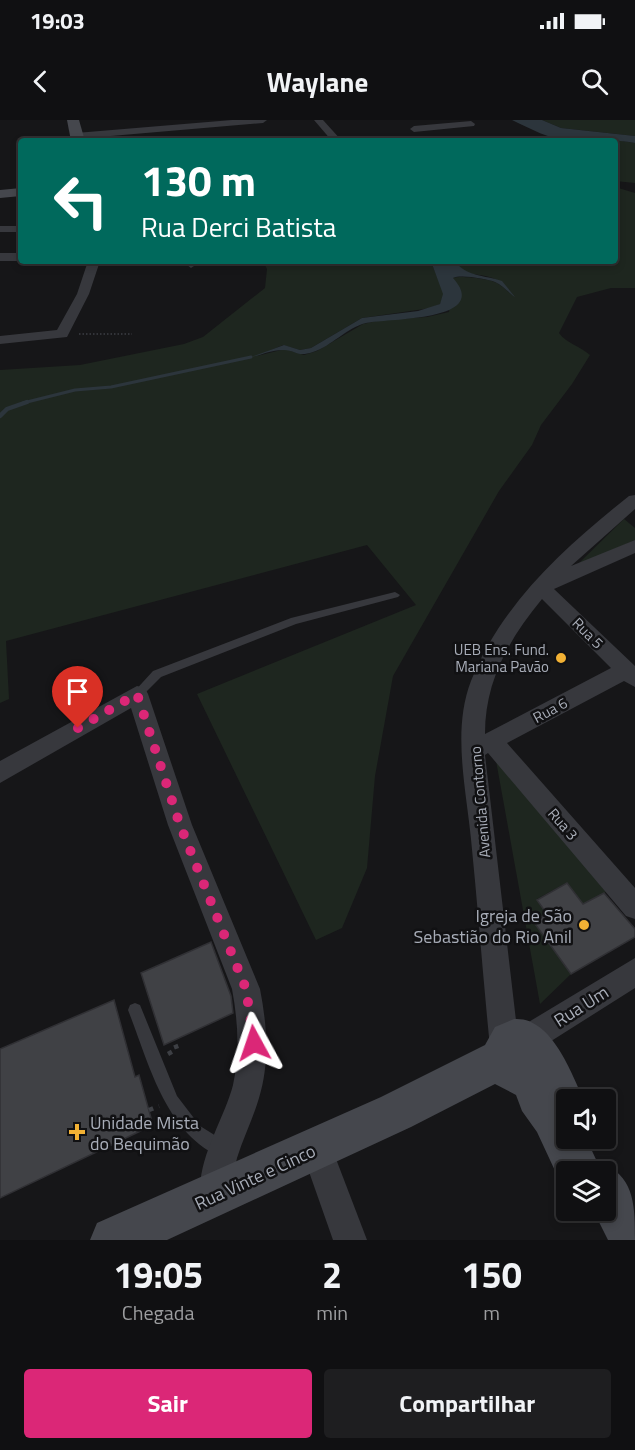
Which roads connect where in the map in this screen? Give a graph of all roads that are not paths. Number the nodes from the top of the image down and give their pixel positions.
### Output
1 (73, 120) edge
2 (263, 120) edge
3 (318, 120) edge
4 (238, 121) edge
5 (471, 124) dead end
6 (162, 125) edge
7 (244, 132) dead end
8 (77, 138) edge
9 (83, 138) edge
10 (335, 138) edge
11 (422, 138) edge
12 (18, 192) edge
13 (0, 194) edge
14 (18, 228) edge
15 (0, 229) edge
16 (0, 257) edge
17 (18, 257) edge
18 (93, 264) edge
19 (0, 340) edge
20 (631, 510) edge
21 (635, 546) edge
22 (541, 587) junction
23 (395, 595) dead end
24 (630, 675) edge
25 (137, 694) junction
26 (483, 745) junction
27 (0, 773) edge
28 (635, 907) edge
29 (635, 972) edge
30 (135, 1010) dead end
31 (518, 1056) junction
32 (556, 1099) edge
33 (317, 1149) junction
34 (223, 1151) junction
35 (574, 1161) edge
36 (215, 1196) junction
37 (616, 1207) edge
38 (603, 1221) edge
39 (114, 1240) edge
40 (350, 1240) edge
41 (612, 1240) edge
42 (633, 1240) edge

1 - 8 street
2 - 4 street
3 - 10 street
4 - 6 street
4 - 7 street
5 - 11 street
6 - 9 street
12 - 13 street
14 - 15 street
16 - 17 street
18 - 19 street
20 - 22 street, Avenida Contorno
21 - 22 street
22 - 24 street, Rua 5
22 - 26 street, Avenida Contorno
23 - 25 lane
24 - 26 street, Rua 6
25 - 27 street
25 - 34 street
26 - 28 street, Rua 3
26 - 31 street, Avenida Contorno
29 - 31 street, Rua Um
30 - 34 lane
31 - 32 street, Avenida Contorno
31 - 33 street, Rua Vinte e Cinco
31 - 35 street
33 - 36 street, Rua Vinte e Cinco
33 - 40 street
34 - 36 street
36 - 39 street, Rua Vinte e Cinco
37 - 42 street
38 - 41 street

